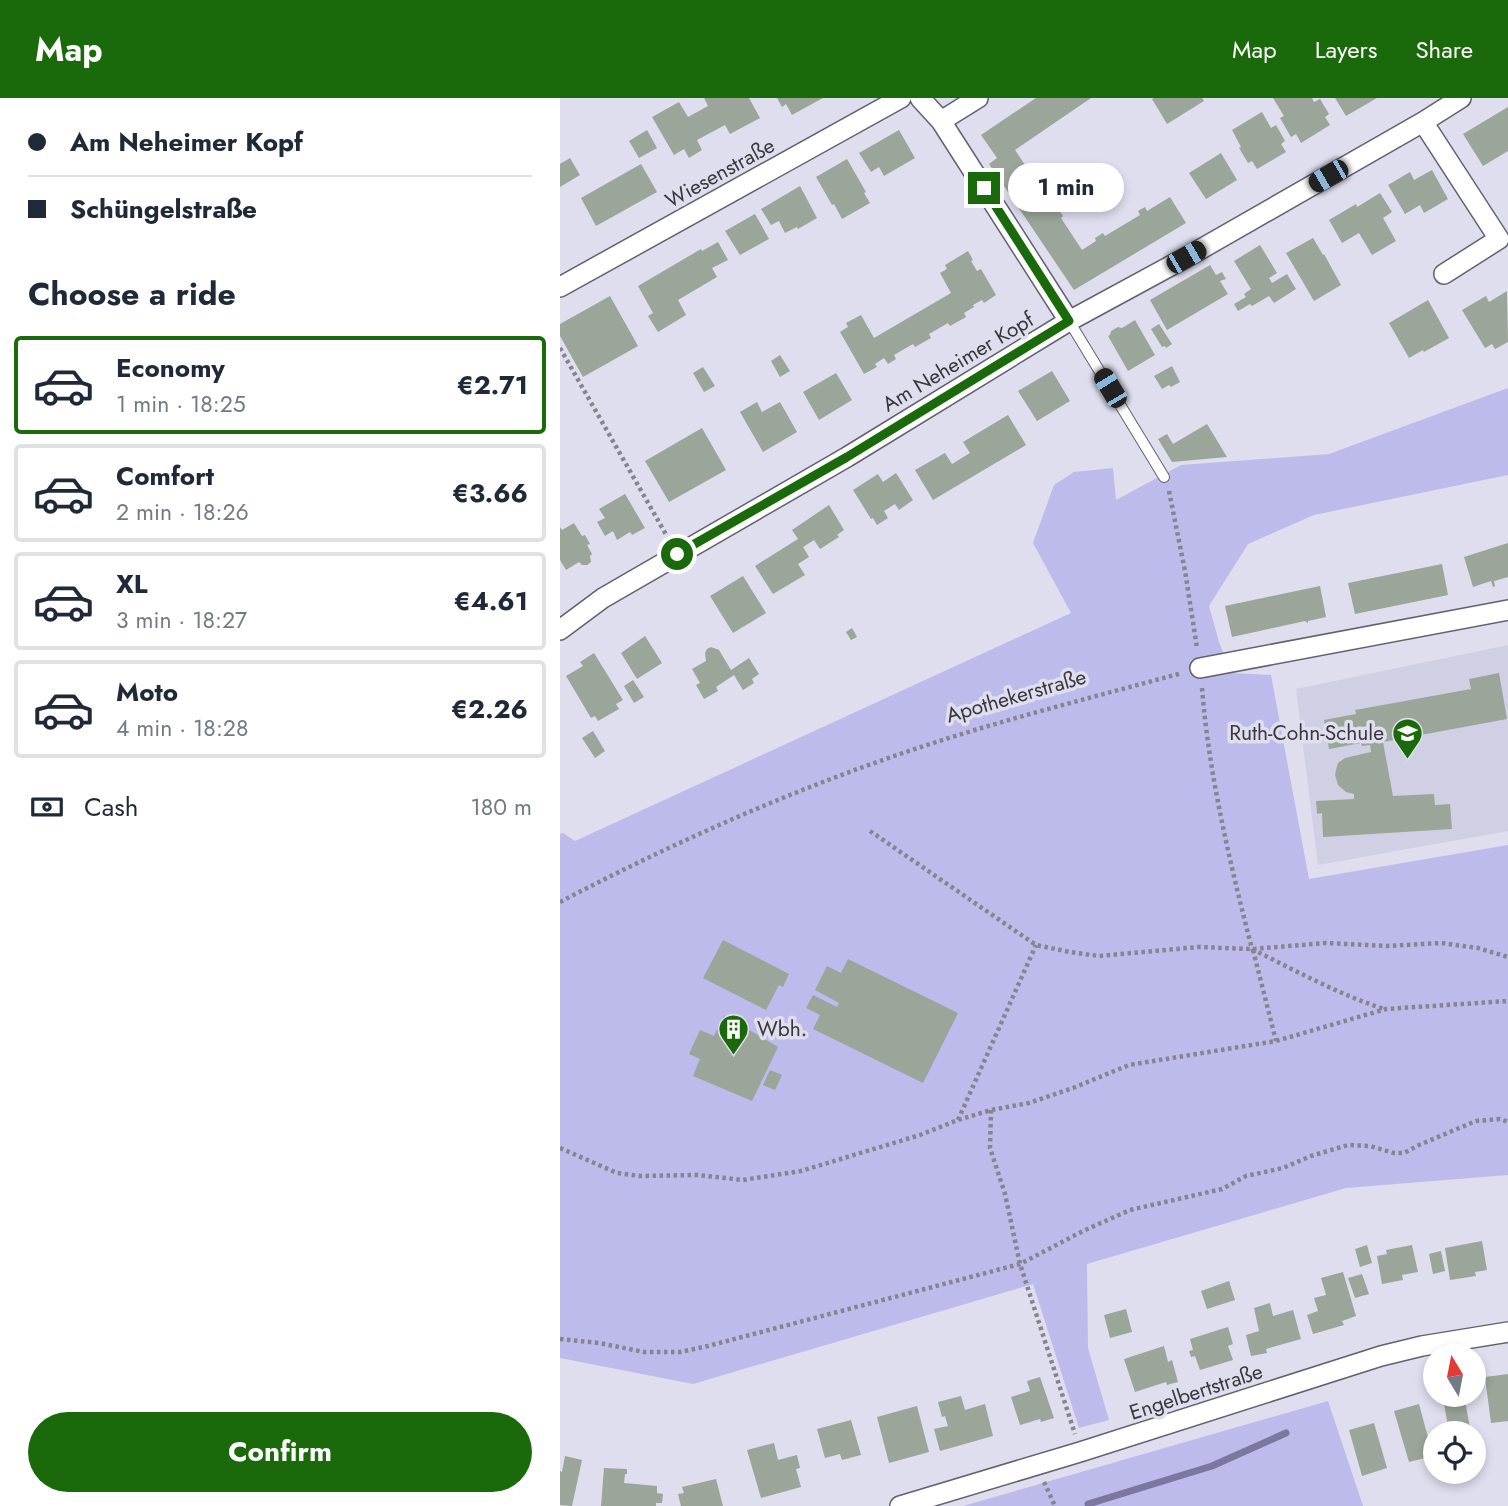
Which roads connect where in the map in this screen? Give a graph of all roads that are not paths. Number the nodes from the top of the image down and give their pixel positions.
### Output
1 (901, 98) edge
2 (920, 98) edge
3 (978, 98) edge
4 (1461, 98) edge
5 (941, 121) junction
6 (1423, 122) junction
7 (1503, 236) edge
8 (1444, 274) dead end
9 (560, 287) edge
10 (1069, 321) junction
11 (1164, 477) road end
12 (1508, 610) edge
13 (560, 630) edge
14 (1200, 668) road end
15 (1508, 1332) edge
16 (900, 1506) edge

1 - 9 street, Wiesenstraße
2 - 5 street
3 - 5 street
4 - 6 street, Am Neheimer Kopf
5 - 10 street
6 - 7 street
6 - 10 street, Am Neheimer Kopf
7 - 8 street
10 - 11 lane
10 - 13 street, Am Neheimer Kopf
12 - 14 street
15 - 16 street, Engelbertstraße

